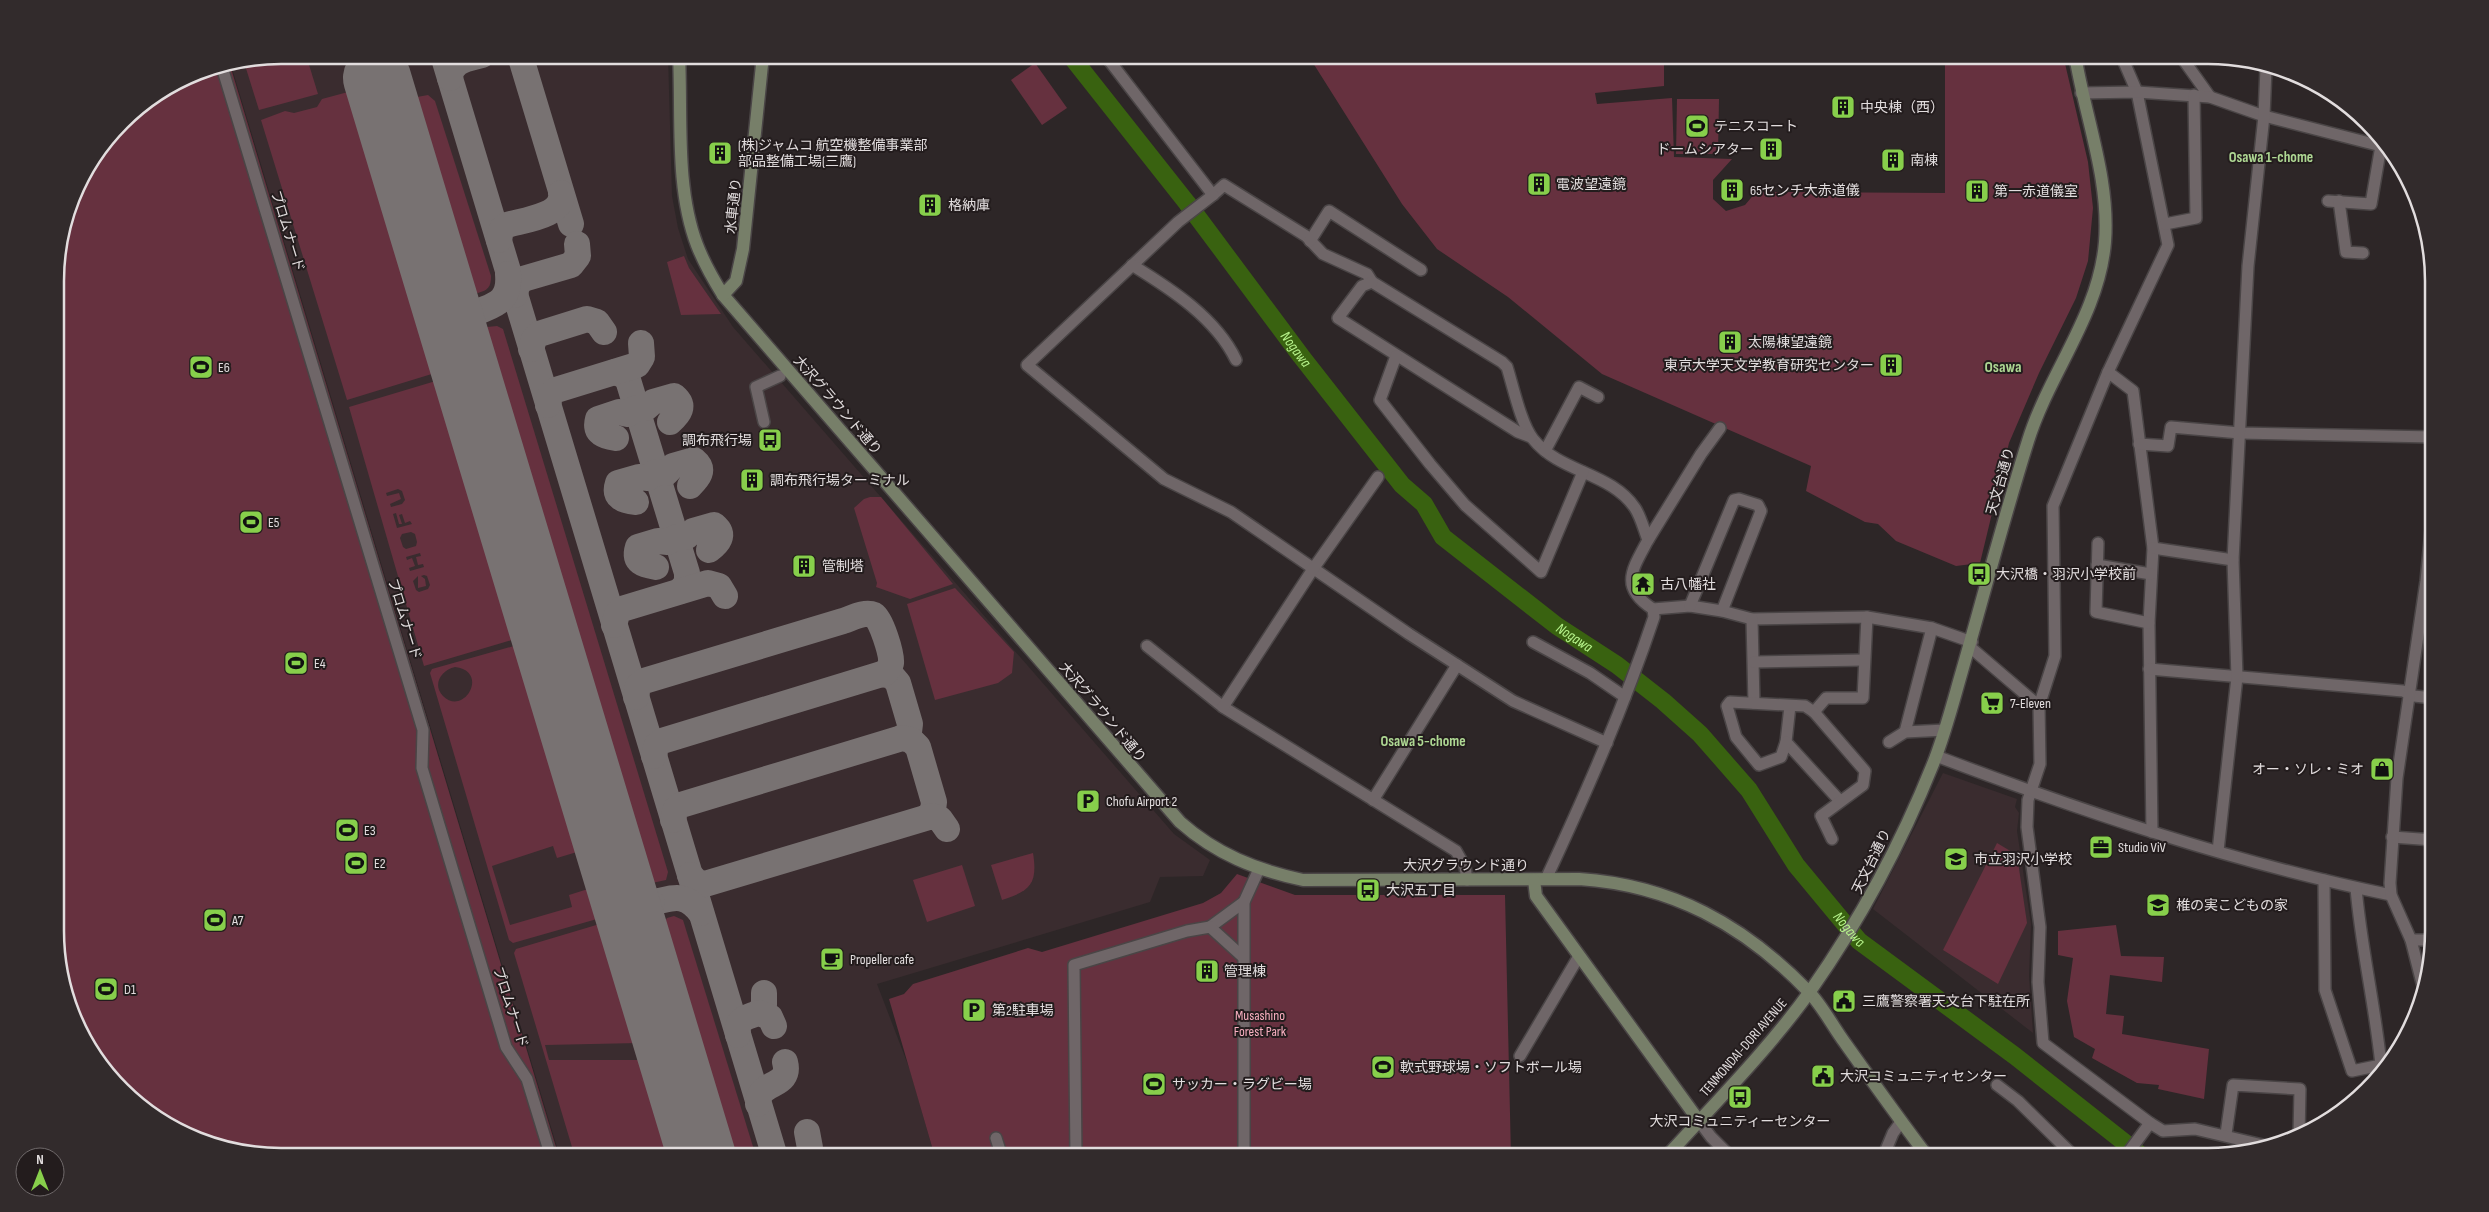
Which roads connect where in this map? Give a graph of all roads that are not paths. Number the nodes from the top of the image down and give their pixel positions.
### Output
1 (680, 64) edge
2 (762, 64) edge
3 (1112, 64) edge
4 (2076, 64) edge
5 (2125, 64) edge
6 (2186, 64) edge
7 (223, 71) edge
8 (2266, 72) edge
9 (2081, 92) junction
10 (2137, 92) junction
11 (2194, 95) junction
12 (2210, 97) junction
13 (2264, 116) junction
14 (2374, 142) edge
15 (2382, 152) edge
16 (1211, 196) junction
17 (2165, 224) junction
18 (1310, 241) junction
19 (2363, 253) dead end
20 (1132, 265) junction
21 (1421, 270) dead end
22 (1372, 282) junction
23 (723, 295) junction
24 (1396, 356) junction
25 (1236, 360) dead end
26 (2108, 372) junction
27 (780, 376) dead end
28 (1598, 396) dead end
29 (764, 422) dead end
30 (1720, 428) dead end
31 (2240, 433) junction
32 (1531, 437) junction
33 (2425, 437) edge
34 (2139, 444) junction
35 (1544, 451) junction
36 (1583, 472) junction
37 (1378, 477) dead end
38 (1648, 540) junction
39 (2098, 543) dead end
40 (2153, 548) junction
41 (2233, 560) junction
42 (2097, 565) junction
43 (1313, 569) junction
44 (2151, 574) junction
45 (2425, 589) edge
46 (1690, 606) junction
47 (1653, 609) junction
48 (1722, 611) junction
49 (1867, 617) junction
50 (1752, 619) junction
51 (2149, 623) junction
52 (1932, 628) junction
53 (1533, 642) dead end
54 (1971, 644) junction
55 (1147, 646) dead end
56 (1864, 660) junction
57 (1754, 662) junction
58 (1457, 665) junction
59 (2149, 669) junction
60 (2238, 677) junction
61 (2408, 694) junction
62 (1625, 697) junction
63 (2425, 697) edge
64 (1754, 703) junction
65 (1790, 706) junction
66 (2040, 706) junction
67 (1223, 707) junction
68 (1814, 712) junction
69 (1945, 730) junction
70 (1905, 732) junction
71 (1786, 742) junction
72 (1889, 742) dead end
73 (1607, 743) junction
74 (1936, 756) junction
75 (2031, 792) junction
76 (1373, 800) junction
77 (1840, 801) junction
78 (2152, 832) junction
79 (2392, 837) junction
80 (1832, 839) dead end
81 (2425, 839) edge
82 (2218, 851) junction
83 (1259, 869) junction
84 (1540, 879) junction
85 (1467, 880) junction
86 (2324, 880) junction
87 (2356, 888) junction
88 (2391, 894) junction
89 (1244, 902) junction
90 (1210, 926) junction
91 (1844, 940) joint
92 (2412, 940) junction
93 (2425, 940) edge
94 (1579, 956) junction
95 (1243, 957) junction
96 (2420, 976) edge
97 (1809, 992) junction
98 (1520, 1056) dead end
99 (2381, 1062) edge
100 (2378, 1066) edge
101 (1997, 1084) dead end
102 (1699, 1121) junction
103 (1901, 1122) junction
104 (2149, 1125) junction
105 (2299, 1128) edge
106 (2226, 1134) junction
107 (996, 1138) dead end
108 (2257, 1143) edge
109 (548, 1148) edge
110 (999, 1148) edge
111 (1076, 1148) edge
112 (1244, 1148) edge
113 (1674, 1148) edge
114 (1722, 1148) edge
115 (1887, 1148) edge
116 (1921, 1148) edge
117 (2066, 1148) edge
118 (2131, 1148) edge

1 - 23 street, 大沢グラウンド通り
2 - 23 street, 水車通り
3 - 16 street
4 - 9 street, 天文台通り
5 - 10 street
6 - 12 street
7 - 109 street, プロムナード
8 - 13 street
9 - 10 street
9 - 54 street, 天文台通り
10 - 11 street
10 - 17 street
11 - 12 street
11 - 17 street
12 - 13 street
13 - 14 street
13 - 31 street
15 - 19 street
16 - 18 street
16 - 20 street
17 - 26 street
18 - 21 street
18 - 22 street
20 - 25 street
20 - 43 street
22 - 24 street
22 - 32 street
23 - 83 street, 大沢グラウンド通り
24 - 32 street
24 - 36 street
26 - 34 street
26 - 66 street
27 - 29 street
28 - 35 street
30 - 38 street
31 - 33 street
31 - 34 street
31 - 41 street
32 - 35 street
34 - 40 street
35 - 36 street
36 - 38 street
37 - 43 street
38 - 47 street
39 - 42 street
40 - 41 street
40 - 44 street
41 - 60 street
42 - 44 street
42 - 51 street
43 - 58 street
43 - 67 street
44 - 51 street
45 - 61 street
46 - 47 street
46 - 48 street
46 - 48 street
47 - 62 street
48 - 50 street
49 - 50 street
49 - 52 street
49 - 56 street
50 - 57 street
51 - 59 street
52 - 54 street
52 - 70 street
53 - 62 street
54 - 66 street
54 - 69 street, 天文台通り
55 - 67 street
56 - 57 street
56 - 68 street
57 - 64 street
58 - 73 street
58 - 76 street
59 - 60 street
59 - 78 street
60 - 61 street
60 - 82 street
61 - 63 street
61 - 79 street
62 - 73 street
64 - 65 street
64 - 71 street
65 - 68 street
65 - 71 street
66 - 75 street
67 - 76 street
68 - 77 street
69 - 70 street
69 - 74 street, 天文台通り
70 - 72 street
71 - 77 street
73 - 84 street
74 - 75 street
74 - 91 street, 天文台通り
75 - 78 street
75 - 104 street
76 - 85 street
77 - 80 street
78 - 82 street
79 - 81 street
79 - 88 street
82 - 86 street
83 - 85 street, 大沢グラウンド通り
83 - 89 street
84 - 85 street, 大沢グラウンド通り
84 - 94 street
84 - 97 street, 大沢グラウンド通り
86 - 87 street
86 - 100 street
87 - 88 street
87 - 99 street
88 - 92 street
89 - 90 street
89 - 95 street
90 - 95 street
90 - 111 street
91 - 97 street, TENMONDAI-DORI AVENUE
92 - 93 street
92 - 96 street
94 - 98 street
94 - 102 street
95 - 112 street
97 - 102 street, TENMONDAI-DORI AVENUE
97 - 103 street, 大沢グラウンド通り
101 - 117 street
102 - 113 street, TENMONDAI-DORI AVENUE
102 - 114 street
103 - 115 street
103 - 116 street, 大沢グラウンド通り
104 - 106 street
104 - 118 street
105 - 106 street
106 - 108 street
107 - 110 street

